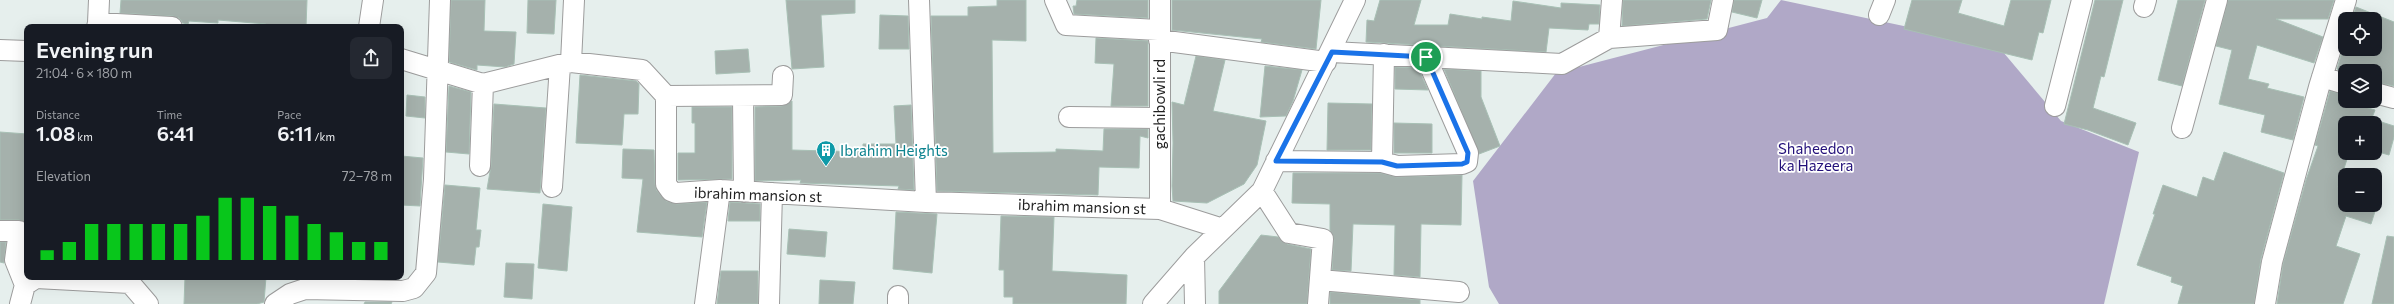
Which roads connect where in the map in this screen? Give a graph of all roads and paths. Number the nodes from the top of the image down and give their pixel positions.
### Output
1 (100, 0) edge
2 (373, 0) edge
3 (440, 0) edge
4 (574, 0) edge
5 (919, 0) edge
6 (1055, 0) edge
7 (1160, 0) edge
8 (1355, 0) edge
9 (1612, 0) edge
10 (1723, 0) edge
11 (2082, 0) edge
12 (2217, 0) edge
13 (2346, 0) edge
14 (98, 24) edge
15 (369, 24) edge
16 (1159, 35) junction
17 (1609, 38) junction
18 (0, 50) edge
19 (24, 51) edge
20 (1384, 54) junction
21 (1329, 57) junction
22 (1426, 57) junction
23 (404, 60) edge
24 (565, 63) junction
25 (437, 72) junction
26 (783, 76) dead end
27 (2322, 77) junction
28 (2338, 82) edge
29 (483, 84) junction
30 (2382, 95) edge
31 (666, 96) junction
32 (743, 97) junction
33 (2394, 98) edge
34 (2055, 106) dead end
35 (1069, 117) dead end
36 (1159, 118) junction
37 (2182, 128) dead end
38 (1276, 161) junction
39 (1382, 162) junction
40 (480, 166) dead end
41 (552, 188) dead end
42 (720, 190) junction
43 (1262, 191) junction
44 (744, 192) junction
45 (772, 193) junction
46 (926, 202) junction
47 (1160, 209) junction
48 (1223, 229) junction
49 (0, 231) edge
50 (1194, 257) junction
51 (31, 280) edge
52 (130, 280) edge
53 (1320, 280) junction
54 (25, 285) junction
55 (1459, 292) dead end
56 (20, 304) edge
57 (148, 304) edge
58 (275, 304) edge
59 (705, 304) edge
60 (769, 304) edge
61 (1153, 304) edge
62 (1195, 304) edge
63 (1318, 304) edge
64 (2265, 304) edge

1 - 14 street
2 - 15 street
3 - 25 street
4 - 24 street
5 - 46 street
6 - 16 street
7 - 16 street, gachibowli rd
8 - 21 street
9 - 17 street
10 - 17 street
11 - 34 street
12 - 37 street
13 - 27 street
16 - 21 street
16 - 36 street, gachibowli rd
17 - 22 street
18 - 19 street
20 - 21 street
20 - 22 street
20 - 39 street
21 - 38 street
22 - 39 street
23 - 25 street
24 - 29 street
24 - 31 street
24 - 41 street
25 - 29 street
25 - 58 street
26 - 32 street
27 - 28 street
27 - 64 street
29 - 40 street
30 - 33 street
31 - 32 street
31 - 42 street, ibrahim mansion st
32 - 44 street
35 - 36 street
36 - 47 street, gachibowli rd
38 - 39 street
38 - 43 street
42 - 44 street, ibrahim mansion st
42 - 59 street
43 - 48 street
43 - 53 street
44 - 45 street, ibrahim mansion st
45 - 46 street, ibrahim mansion st
45 - 60 street
46 - 47 street, ibrahim mansion st
47 - 48 street, ibrahim mansion st
48 - 50 street
49 - 54 street
50 - 61 street
50 - 62 street
51 - 54 street
52 - 57 street
53 - 55 street
53 - 63 street
54 - 56 street

